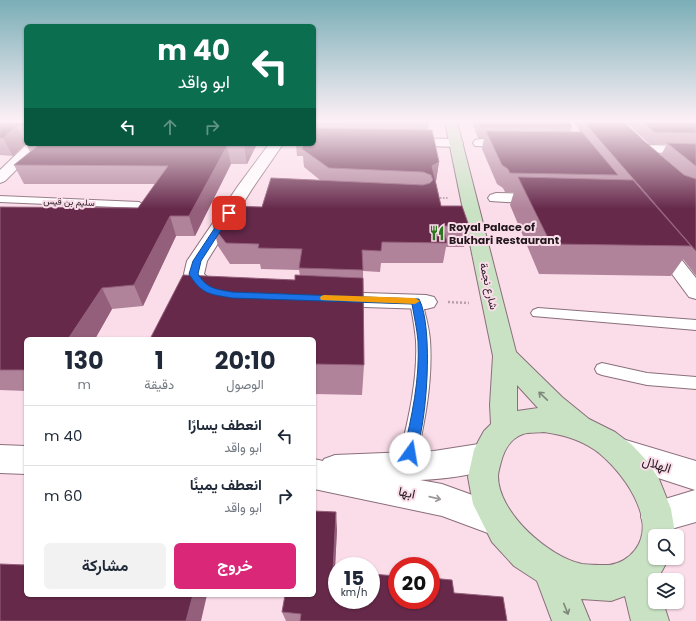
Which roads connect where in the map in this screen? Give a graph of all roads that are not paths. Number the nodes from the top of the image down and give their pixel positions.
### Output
1 (28, 151) edge
2 (272, 151) edge
3 (458, 151) edge
4 (646, 151) edge
5 (661, 164) edge
6 (0, 178) edge
7 (496, 198) dead end
8 (0, 199) edge
9 (557, 199) edge
10 (139, 205) edge
11 (649, 232) edge
12 (687, 268) edge
13 (696, 292) edge
14 (232, 295) edge
15 (312, 298) edge
16 (421, 301) joint
17 (538, 313) dead end
18 (696, 325) edge
19 (505, 356) junction
20 (602, 369) dead end
21 (696, 383) edge
22 (506, 429) junction
23 (584, 430) junction
24 (618, 452) junction
25 (485, 457) junction
26 (0, 459) edge
27 (24, 460) edge
28 (406, 466) junction
29 (316, 471) edge
30 (316, 474) edge
31 (696, 476) edge
32 (696, 506) edge
33 (496, 520) junction
34 (657, 526) edge
35 (646, 562) edge
36 (551, 571) junction
37 (571, 621) edge
38 (650, 621) edge

1 - 6 street
2 - 14 street
3 - 19 main road, شارع نجمة
4 - 5 street
7 - 9 street
8 - 10 lane, سليم بن قيس
11 - 12 street
12 - 13 street
15 - 16 street
16 - 28 lane
17 - 18 lane
19 - 22 main road, شارع نجمة
23 -> 19 main road
20 - 21 lane
22 - 23 main road
22 - 25 main road
23 - 24 main road
24 - 31 street, الهلال
24 - 34 main road
25 - 28 street
25 - 33 main road
26 - 27 street
28 - 29 street
30 -> 33 street, ابها
32 - 34 street
33 - 36 main road
35 - 36 main road
35 - 38 main road
36 -> 37 main road

